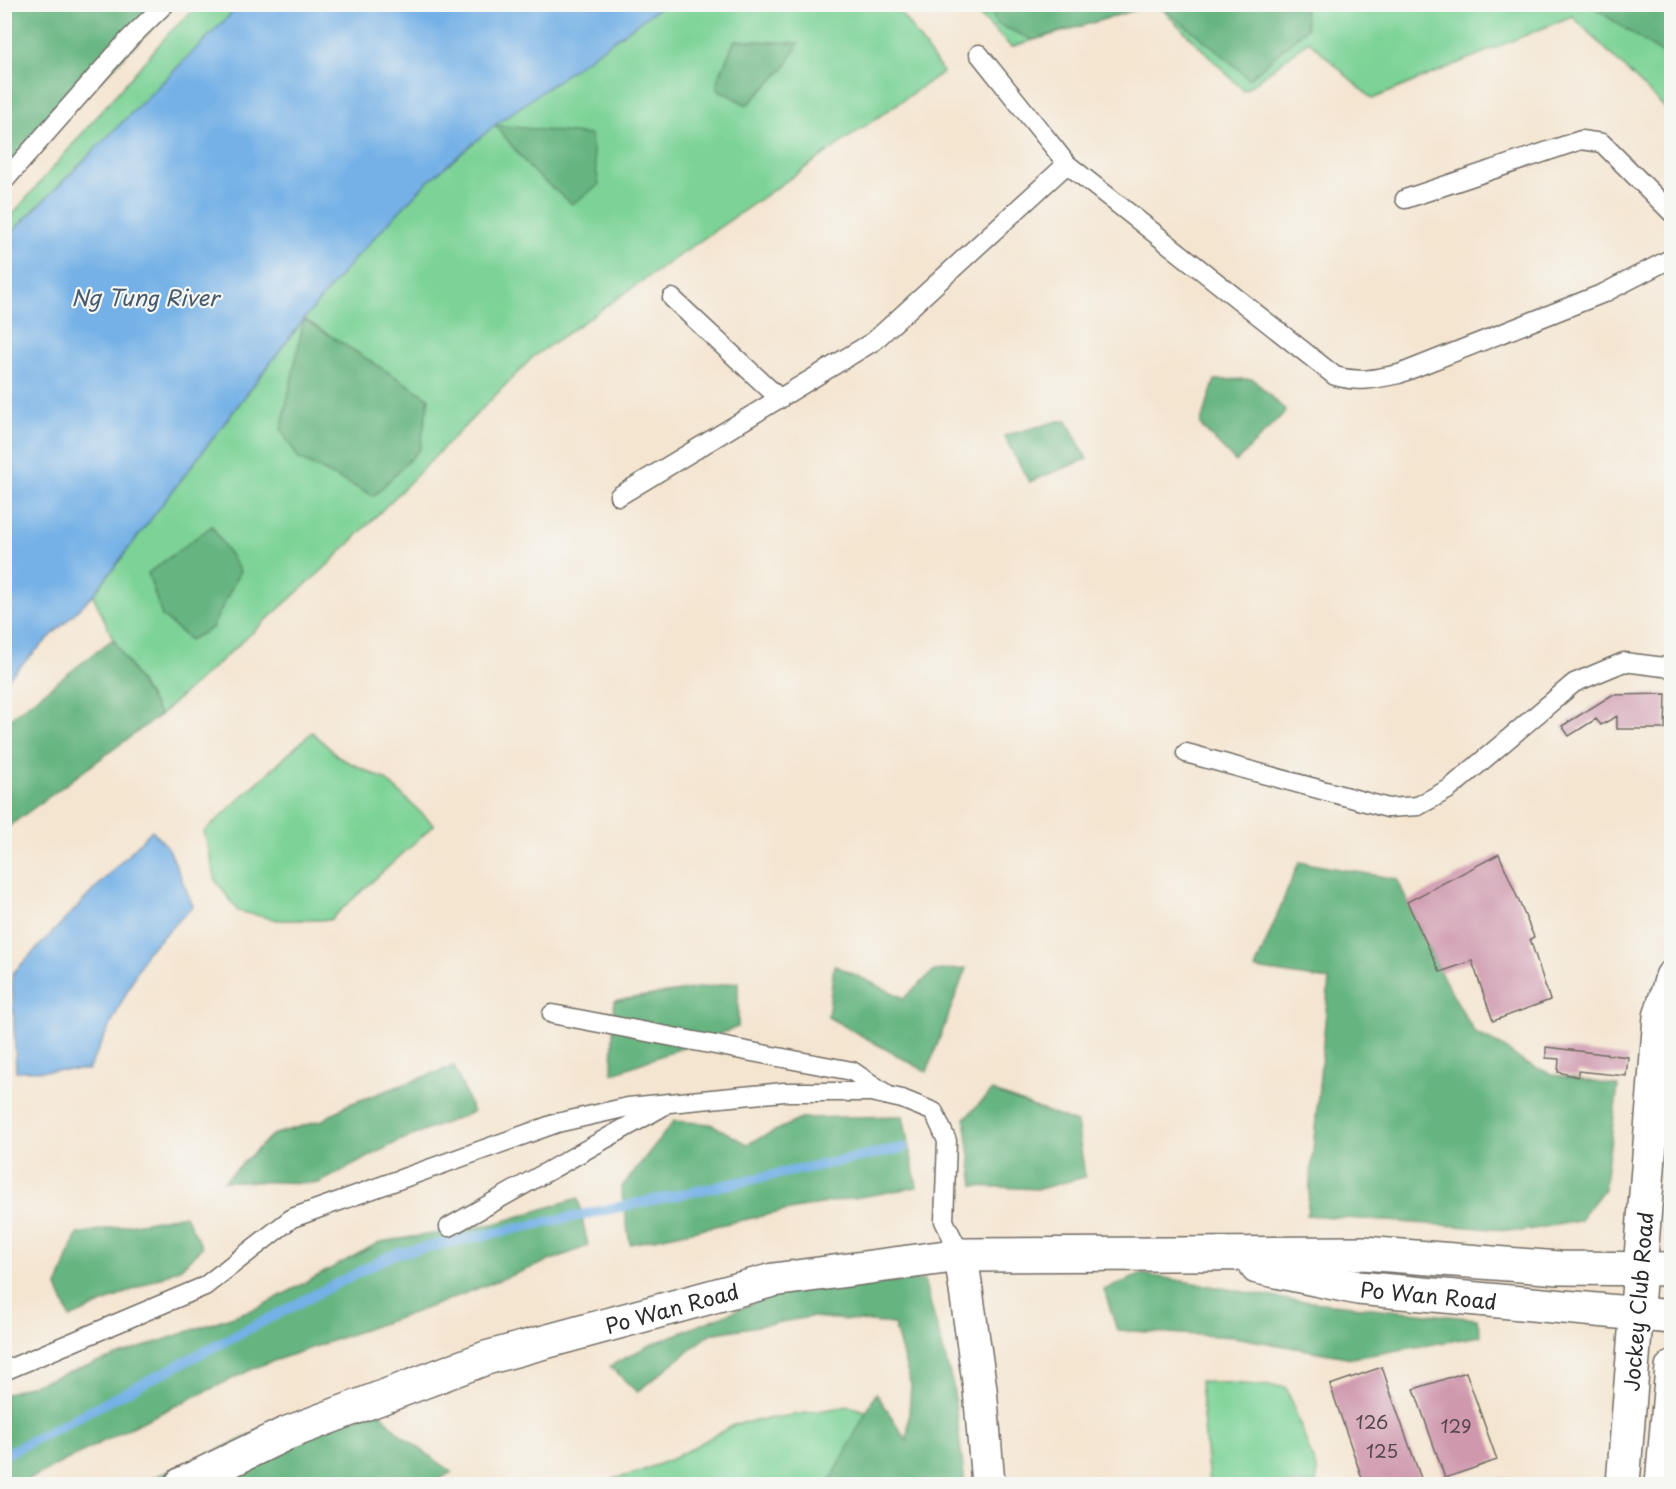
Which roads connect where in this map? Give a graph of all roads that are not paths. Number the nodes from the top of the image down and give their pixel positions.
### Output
1 (165, 4) edge
2 (979, 54) dead end
3 (1068, 164) junction
4 (4, 182) edge
5 (1405, 199) dead end
6 (1671, 213) edge
7 (1671, 258) edge
8 (672, 298) dead end
9 (780, 399) junction
10 (619, 496) dead end
11 (1671, 668) edge
12 (1186, 753) dead end
13 (1671, 977) edge
14 (552, 1014) dead end
15 (889, 1096) junction
16 (669, 1103) junction
17 (449, 1227) dead end
18 (1188, 1252) junction
19 (961, 1255) junction
20 (1671, 1269) edge
21 (1639, 1270) junction
22 (1635, 1313) junction
23 (1671, 1317) edge
24 (1671, 1368) edge
25 (4, 1371) edge
26 (182, 1485) edge
27 (988, 1485) edge
28 (1623, 1485) edge
29 (1662, 1485) edge

1 - 4 lane
2 - 3 lane
3 - 7 lane
3 - 9 lane
5 - 6 lane
8 - 9 lane
9 - 10 lane
11 - 12 lane
13 - 21 street, Jockey Club Road
14 - 15 lane
15 - 16 lane
15 - 19 lane
16 - 17 lane
16 - 25 lane
18 - 19 street, Po Wan Road
18 - 21 street, Po Wan Road
18 - 22 street, Po Wan Road
19 - 26 street, Po Wan Road
19 - 27 street
20 - 21 street, Po Wan Road
21 - 22 street, Jockey Club Road
22 - 23 street, Po Wan Road
22 - 28 street, Jockey Club Road
24 - 29 street, Jockey Club Road

